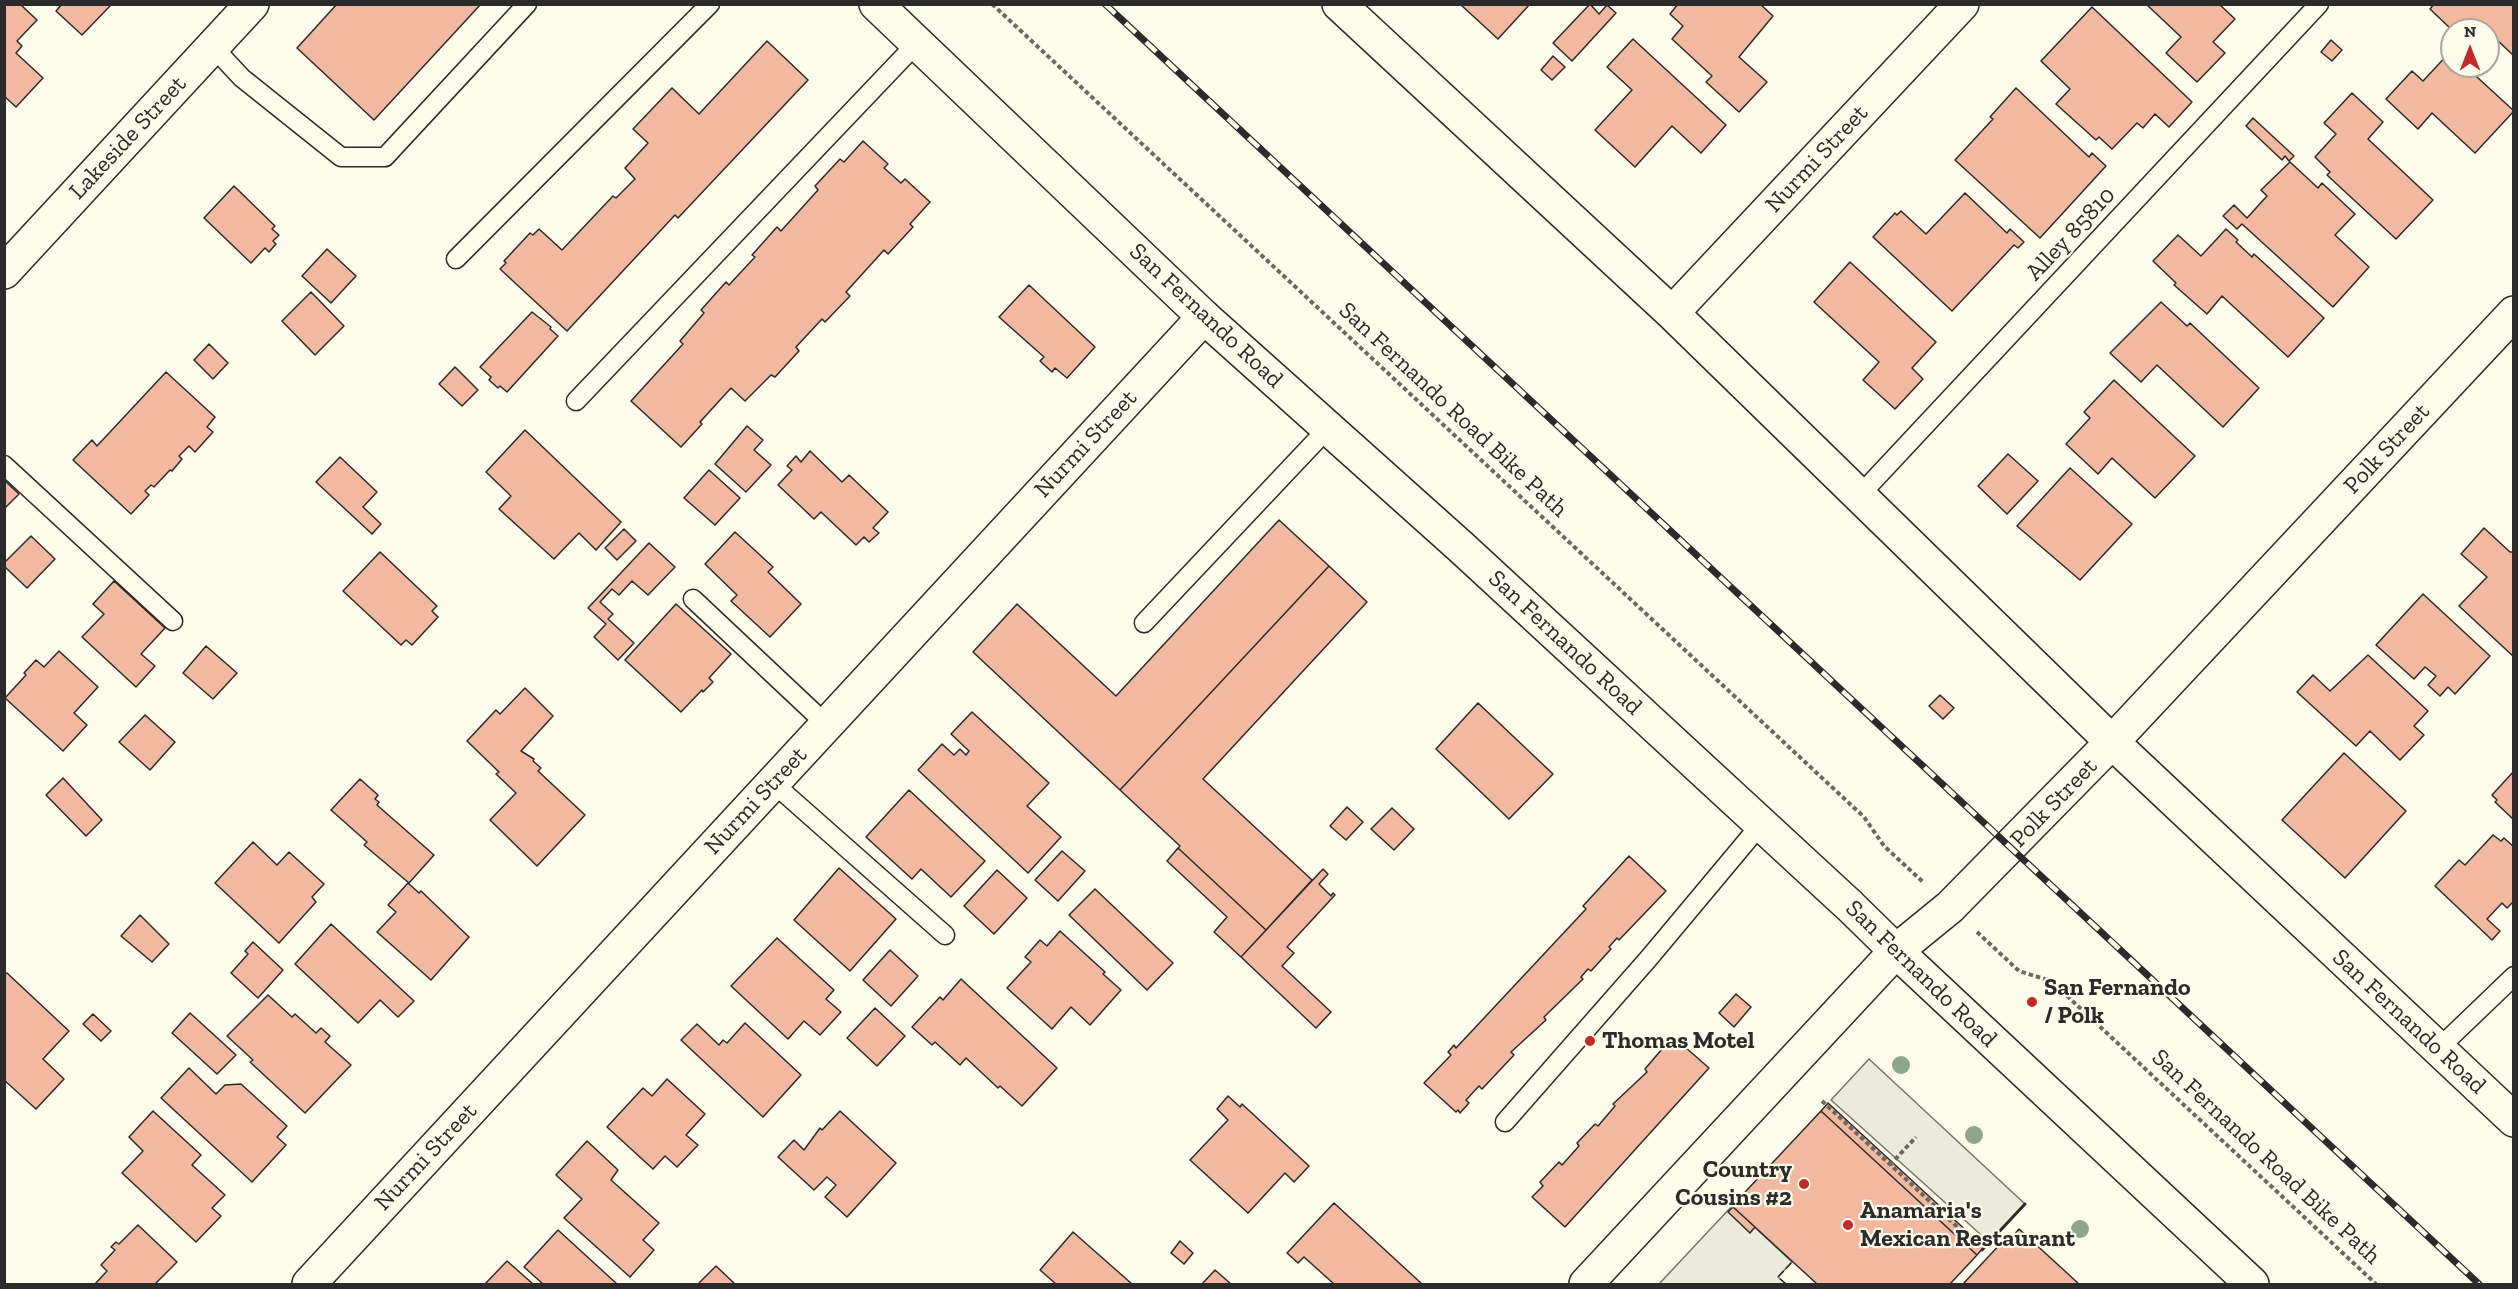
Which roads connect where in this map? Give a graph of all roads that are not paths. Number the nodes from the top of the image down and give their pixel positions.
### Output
1 (252, 4) edge
2 (527, 4) edge
3 (710, 4) edge
4 (876, 4) edge
5 (1339, 4) edge
6 (1962, 4) edge
7 (2319, 4) edge
8 (917, 43) junction
9 (213, 47) junction
10 (456, 259) dead end
11 (4, 272) edge
12 (1672, 313) junction
13 (2514, 313) edge
14 (1204, 317) junction
15 (576, 401) dead end
16 (1329, 427) junction
17 (4, 465) edge
18 (1860, 496) junction
19 (693, 599) dead end
20 (173, 621) dead end
21 (1144, 623) dead end
22 (827, 724) junction
23 (2112, 742) junction
24 (773, 783) junction
25 (1761, 824) junction
26 (945, 935) dead end
27 (1896, 951) junction
28 (2514, 976) edge
29 (2438, 1049) junction
30 (2514, 1120) edge
31 (1505, 1122) dead end
32 (309, 1284) edge
33 (1586, 1284) edge
34 (2252, 1284) edge

1 - 9 street, Lakeside Street
2 - 9 lane
3 - 10 lane
4 - 8 street, San Fernando Road
5 - 12 street, San Fernando Road
6 - 12 street, Nurmi Street
7 - 18 lane, Alley 85810
8 - 14 street, San Fernando Road
8 - 15 lane
9 - 11 street, Lakeside Street
12 - 18 street, San Fernando Road
13 - 23 street, Polk Street
14 - 16 street, San Fernando Road
14 - 22 street, Nurmi Street
16 - 21 lane
16 - 25 street, San Fernando Road
17 - 20 lane
18 - 23 street, San Fernando Road
19 - 22 lane
22 - 24 street, Nurmi Street
23 - 27 street, Polk Street
23 - 29 street, San Fernando Road
24 - 26 lane
24 - 32 street, Nurmi Street
25 - 27 street, San Fernando Road
25 - 31 lane
27 - 33 street, Polk Street
27 - 34 street, San Fernando Road
28 - 29 lane
29 - 30 street, San Fernando Road

